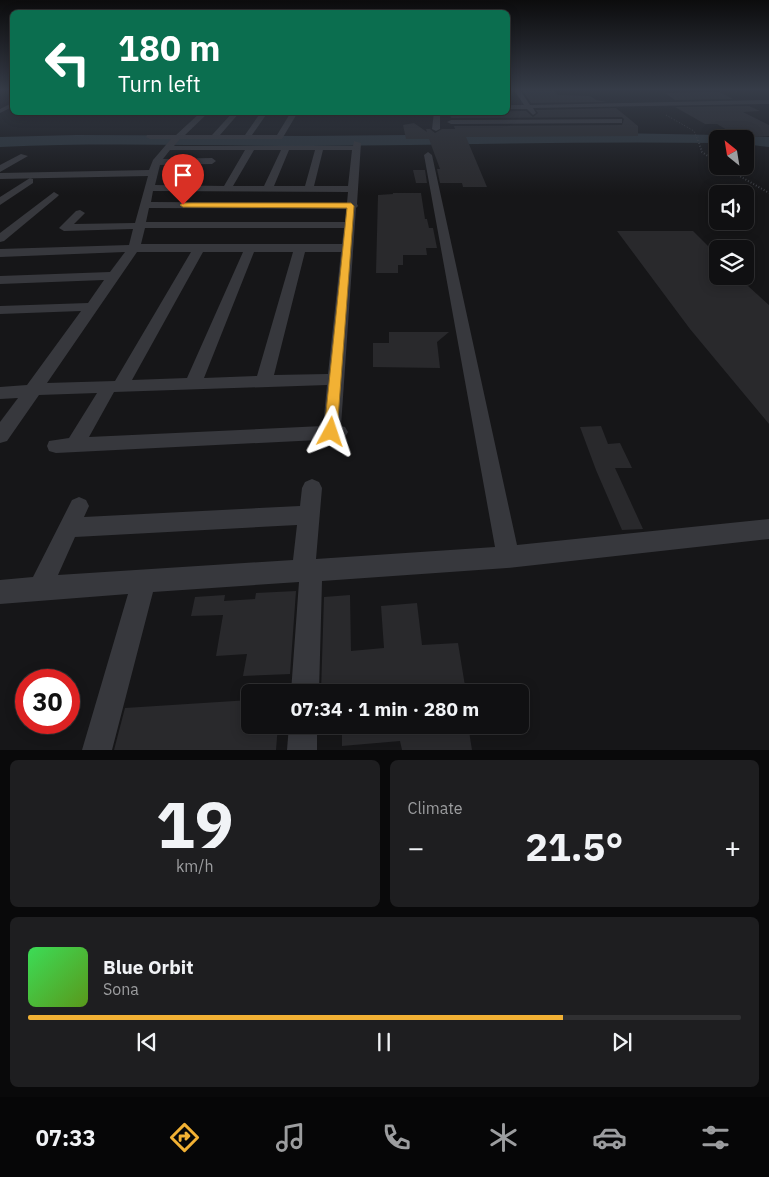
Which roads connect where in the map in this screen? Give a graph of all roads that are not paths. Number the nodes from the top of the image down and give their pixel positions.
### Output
1 (192, 125) edge
2 (225, 125) edge
3 (256, 125) edge
4 (287, 125) edge
5 (436, 125) edge
6 (436, 129) dead end
7 (150, 137) dead end
8 (214, 137) junction
9 (247, 137) junction
10 (174, 141) junction
11 (251, 148) junction
12 (286, 148) junction
13 (320, 148) junction
14 (428, 155) dead end
15 (24, 156) dead end
16 (205, 164) dead end
17 (155, 167) junction
18 (0, 169) edge
19 (0, 176) edge
20 (30, 181) dead end
21 (151, 188) junction
22 (227, 188) junction
23 (268, 188) junction
24 (309, 188) junction
25 (352, 188) junction
26 (54, 195) dead end
27 (0, 202) edge
28 (146, 205) junction
29 (352, 206) junction
30 (80, 213) dead end
31 (349, 225) junction
32 (140, 226) junction
33 (0, 239) edge
34 (134, 248) junction
35 (199, 248) junction
36 (250, 248) junction
37 (300, 248) junction
38 (347, 248) junction
39 (0, 254) edge
40 (114, 276) junction
41 (0, 280) edge
42 (92, 307) junction
43 (0, 310) edge
44 (335, 379) junction
45 (264, 381) junction
46 (192, 384) junction
47 (114, 386) junction
48 (33, 390) junction
49 (0, 393) edge
50 (0, 436) edge
51 (75, 445) junction
52 (56, 446) dead end
53 (312, 488) dead end
54 (79, 506) dead end
55 (309, 515) junction
56 (69, 528) junction
57 (769, 529) edge
58 (508, 556) junction
59 (307, 571) junction
60 (144, 580) junction
61 (40, 588) junction
62 (0, 592) edge
63 (305, 684) edge
64 (303, 734) edge
65 (97, 750) edge
66 (302, 750) edge

1 - 10 street
2 - 8 street
3 - 9 street
4 - 9 street
5 - 6 street
7 - 10 street
8 - 9 street
8 - 10 street
10 - 11 street
10 - 17 street
11 - 12 street
11 - 22 street
12 - 13 street
12 - 23 street
13 - 24 street
13 - 25 street
14 - 58 street
15 - 18 street
16 - 17 street
17 - 19 street
17 - 21 street
20 - 27 street
21 - 22 street
21 - 28 street
22 - 23 street
23 - 24 street
24 - 25 street
25 - 29 street
26 - 33 street
28 - 29 street
28 - 32 street
29 - 31 street
30 - 32 street
31 - 32 street
31 - 38 street
32 - 34 street
34 - 35 street
34 - 39 street
34 - 40 street
35 - 36 street
35 - 47 street
36 - 37 street
36 - 46 street
37 - 38 street
37 - 45 street
38 - 44 street
40 - 41 street
40 - 42 street
42 - 43 street
42 - 48 street
44 - 45 street
44 - 51 street
45 - 46 street
46 - 47 street
47 - 48 street
47 - 51 street
48 - 49 street
48 - 50 street
51 - 52 street
53 - 55 street
54 - 56 street
55 - 56 street
55 - 59 street
56 - 61 street
57 - 58 street
58 - 59 street
59 - 60 street
59 - 63 street
60 - 61 street
60 - 65 street
61 - 62 street
64 - 66 street

